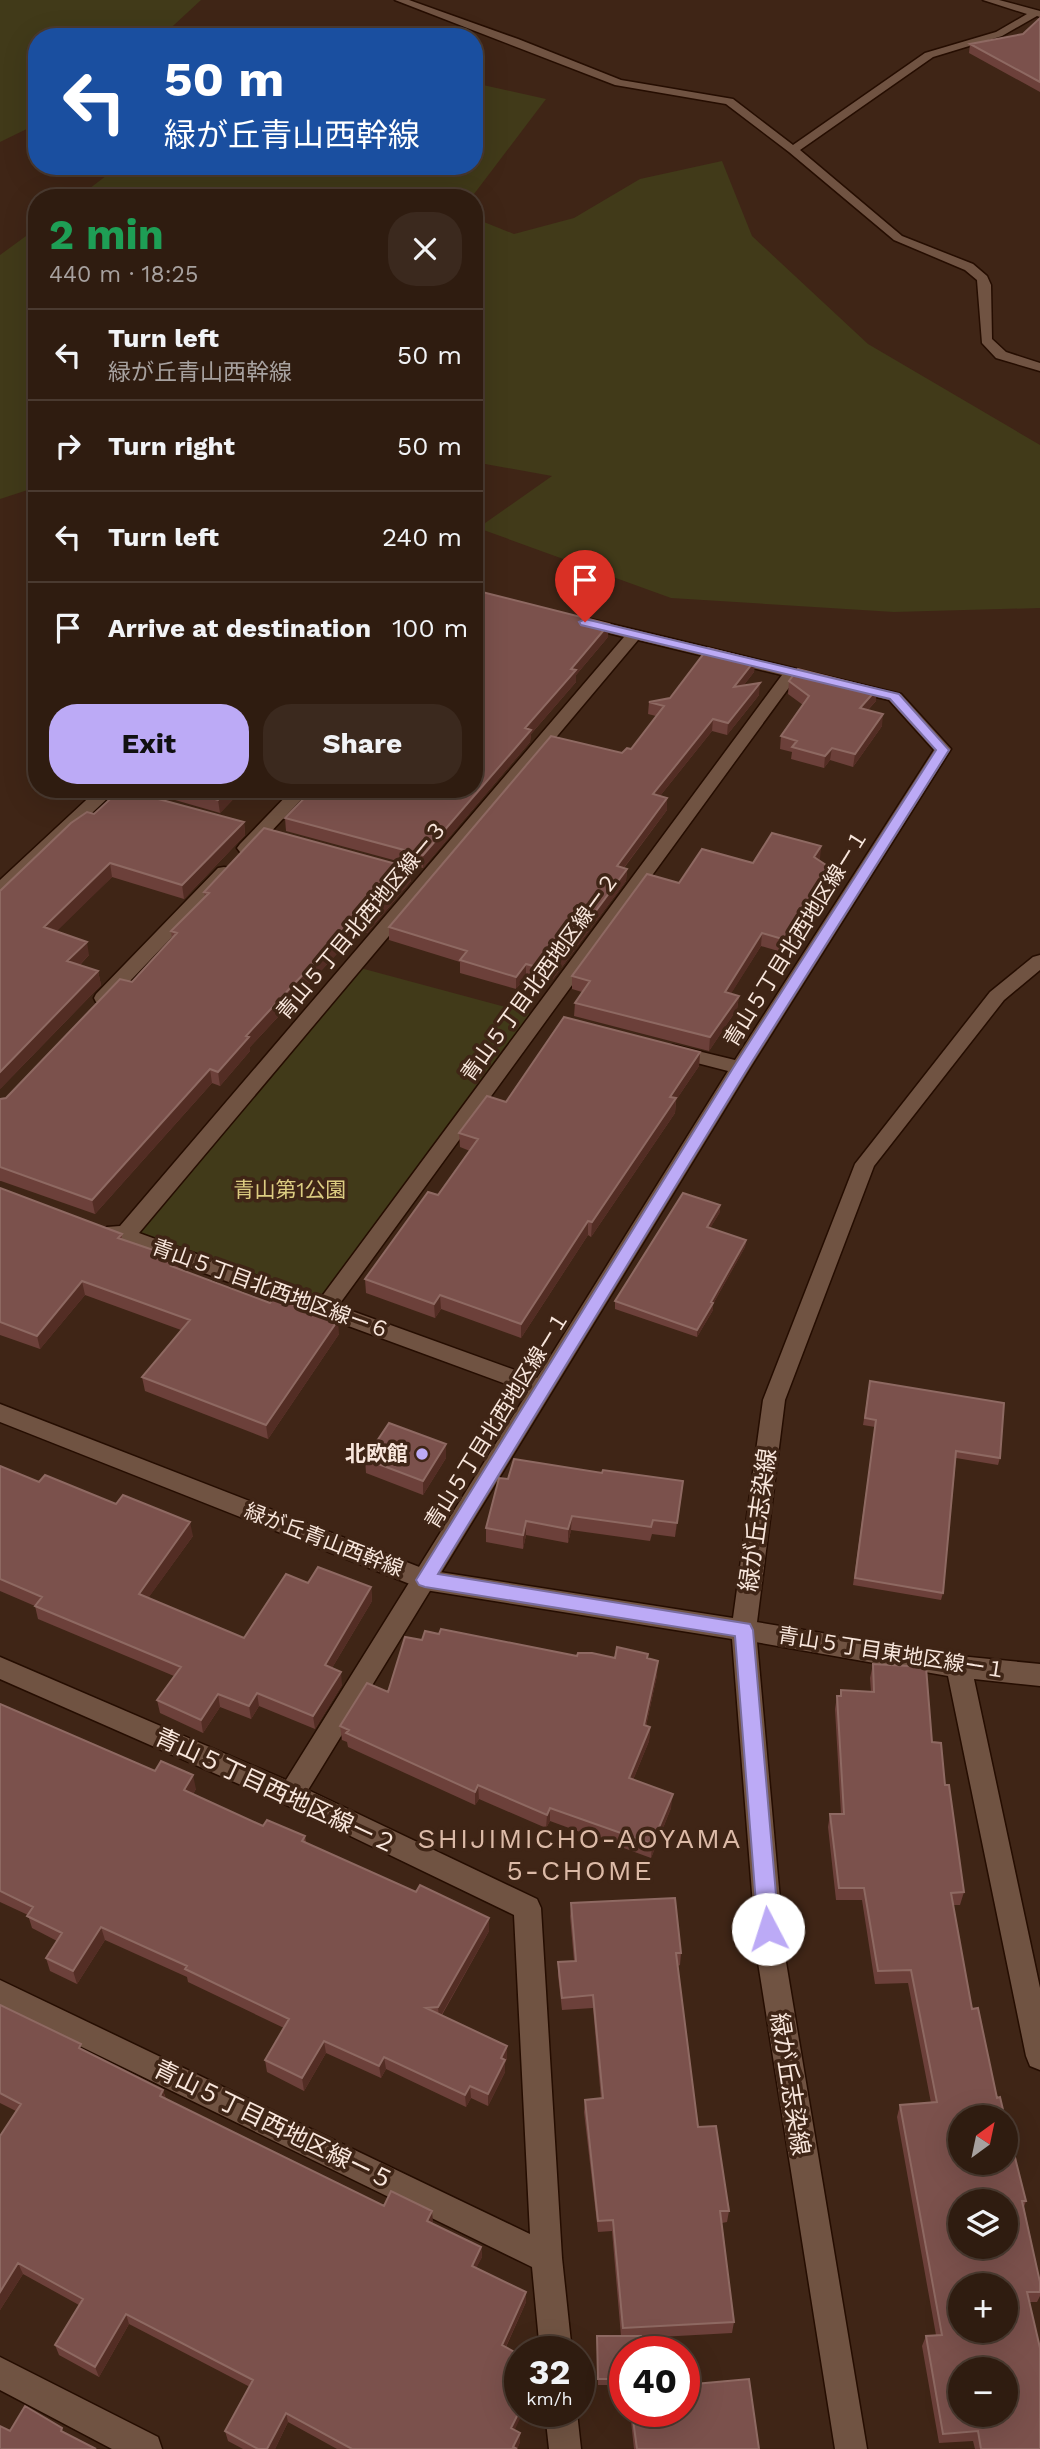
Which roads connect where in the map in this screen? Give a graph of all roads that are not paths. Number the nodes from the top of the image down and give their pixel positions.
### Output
1 (400, 0) edge
2 (988, 0) edge
3 (1038, 14) edge
4 (479, 28) edge
5 (483, 30) edge
6 (793, 150) junction
7 (1040, 367) edge
8 (560, 616) edge
9 (635, 634) junction
10 (792, 672) junction
11 (98, 798) edge
12 (138, 798) edge
13 (296, 798) edge
14 (158, 804) edge
15 (234, 827) edge
16 (266, 836) junction
17 (0, 890) edge
18 (1040, 961) edge
19 (87, 1015) edge
20 (539, 1016) junction
21 (566, 1023) edge
22 (660, 1048) edge
23 (740, 1068) junction
24 (99, 1226) edge
25 (124, 1236) junction
26 (324, 1309) junction
27 (543, 1389) junction
28 (0, 1413) edge
29 (425, 1580) junction
30 (744, 1630) junction
31 (959, 1667) junction
32 (0, 1668) edge
33 (1040, 1675) edge
34 (292, 1795) junction
35 (0, 1993) edge
36 (1040, 2056) edge
37 (547, 2258) junction
38 (554, 2336) edge
39 (0, 2373) edge
40 (563, 2427) edge
41 (146, 2449) edge
42 (565, 2449) edge
43 (851, 2449) edge

1 - 4 street
2 - 3 street
3 - 6 street
5 - 6 street
6 - 7 street
8 - 9 street, 青山５丁目北西地区線ー１
9 - 10 street, 青山５丁目北西地区線ー１
9 - 25 street, 青山５丁目北西地区線ー３
10 - 20 street, 青山５丁目北西地区線ー２
10 - 23 street, 青山５丁目北西地区線ー１
11 - 17 street
12 - 14 street
13 - 16 street
15 - 16 street
16 - 19 street
18 - 30 street, 緑が丘志染線
20 - 21 street
20 - 26 street, 青山５丁目北西地区線ー２
22 - 23 street
23 - 27 street, 青山５丁目北西地区線ー１
24 - 25 street, 青山５丁目北西地区線ー６
25 - 26 street, 青山５丁目北西地区線ー６
26 - 27 street, 青山５丁目北西地区線ー６
27 - 29 street, 青山５丁目北西地区線ー１
28 - 29 street, 緑が丘青山西幹線
29 - 30 street, 緑が丘青山西幹線
29 - 34 street, 青山５丁目北西地区線ー１
30 - 31 street, 青山５丁目東地区線ー１
30 - 43 street, 緑が丘志染線
31 - 33 street, 青山５丁目東地区線ー１
31 - 36 street
32 - 34 street, 青山５丁目西地区線ー２
34 - 37 street, 青山５丁目西地区線ー２
35 - 37 street, 青山５丁目西地区線ー５
37 - 38 street, 青山５丁目西地区線ー２
39 - 41 street
40 - 42 street

